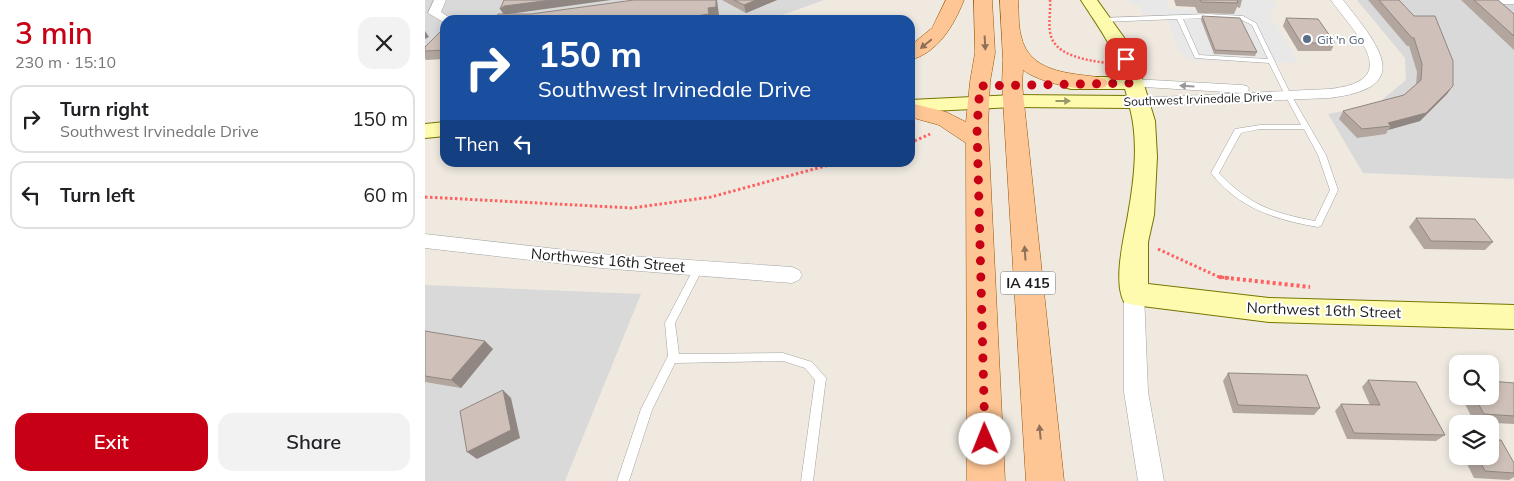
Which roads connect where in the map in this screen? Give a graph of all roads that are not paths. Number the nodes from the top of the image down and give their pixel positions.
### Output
1 (440, 0) edge
2 (955, 0) edge
3 (983, 0) edge
4 (1009, 0) edge
5 (1089, 0) edge
6 (1337, 0) edge
7 (1499, 0) edge
8 (1509, 0) edge
9 (1514, 0) edge
10 (1514, 4) edge
11 (440, 16) edge
12 (1179, 17) junction
13 (1102, 20) junction
14 (1011, 36) junction
15 (915, 50) edge
16 (1271, 61) junction
17 (1098, 83) junction
18 (915, 89) edge
19 (1136, 92) junction
20 (1013, 93) junction
21 (979, 94) junction
22 (1288, 95) junction
23 (915, 105) edge
24 (915, 111) edge
25 (440, 116) edge
26 (425, 117) edge
27 (1306, 127) junction
28 (440, 130) edge
29 (425, 131) edge
30 (978, 141) junction
31 (425, 241) edge
32 (698, 268) junction
33 (792, 275) dead end
34 (1134, 294) junction
35 (1514, 317) edge
36 (673, 357) junction
37 (623, 481) edge
38 (807, 481) edge
39 (986, 481) edge
40 (1045, 481) edge
41 (1151, 481) edge

1 - 11 street
2 -> 15 main road
3 -> 21 main road, IA 415
4 - 14 main road, IA 415
5 - 13 main road
6 - 22 street, Southwest Irvinedale Drive
7 - 8 street
8 - 9 street
8 - 10 street
12 - 13 lane
12 - 16 lane
12 - 16 lane
13 - 19 main road
14 - 17 main road
14 - 20 main road, IA 415
16 - 22 lane
17 - 19 main road, Southwest Irvinedale Drive
17 - 20 main road, Southwest Irvinedale Drive
18 - 21 main road, Southwest Irvinedale Drive
20 -> 19 main road, Southwest Irvinedale Drive
19 - 22 street, Southwest Irvinedale Drive
19 - 34 main road
20 - 21 main road, Southwest Irvinedale Drive
40 -> 20 main road, IA 415
21 - 23 main road, Southwest Irvinedale Drive
21 - 30 main road, IA 415
22 - 27 lane
24 - 30 main road
25 - 26 main road
27 - 27 lane
28 - 29 main road
30 - 39 main road, IA 415
31 - 32 street, Northwest 16th Street
32 - 33 street, Northwest 16th Street
32 - 36 lane
34 - 35 main road, Northwest 16th Street
34 - 41 street
36 - 37 lane
36 - 38 lane

